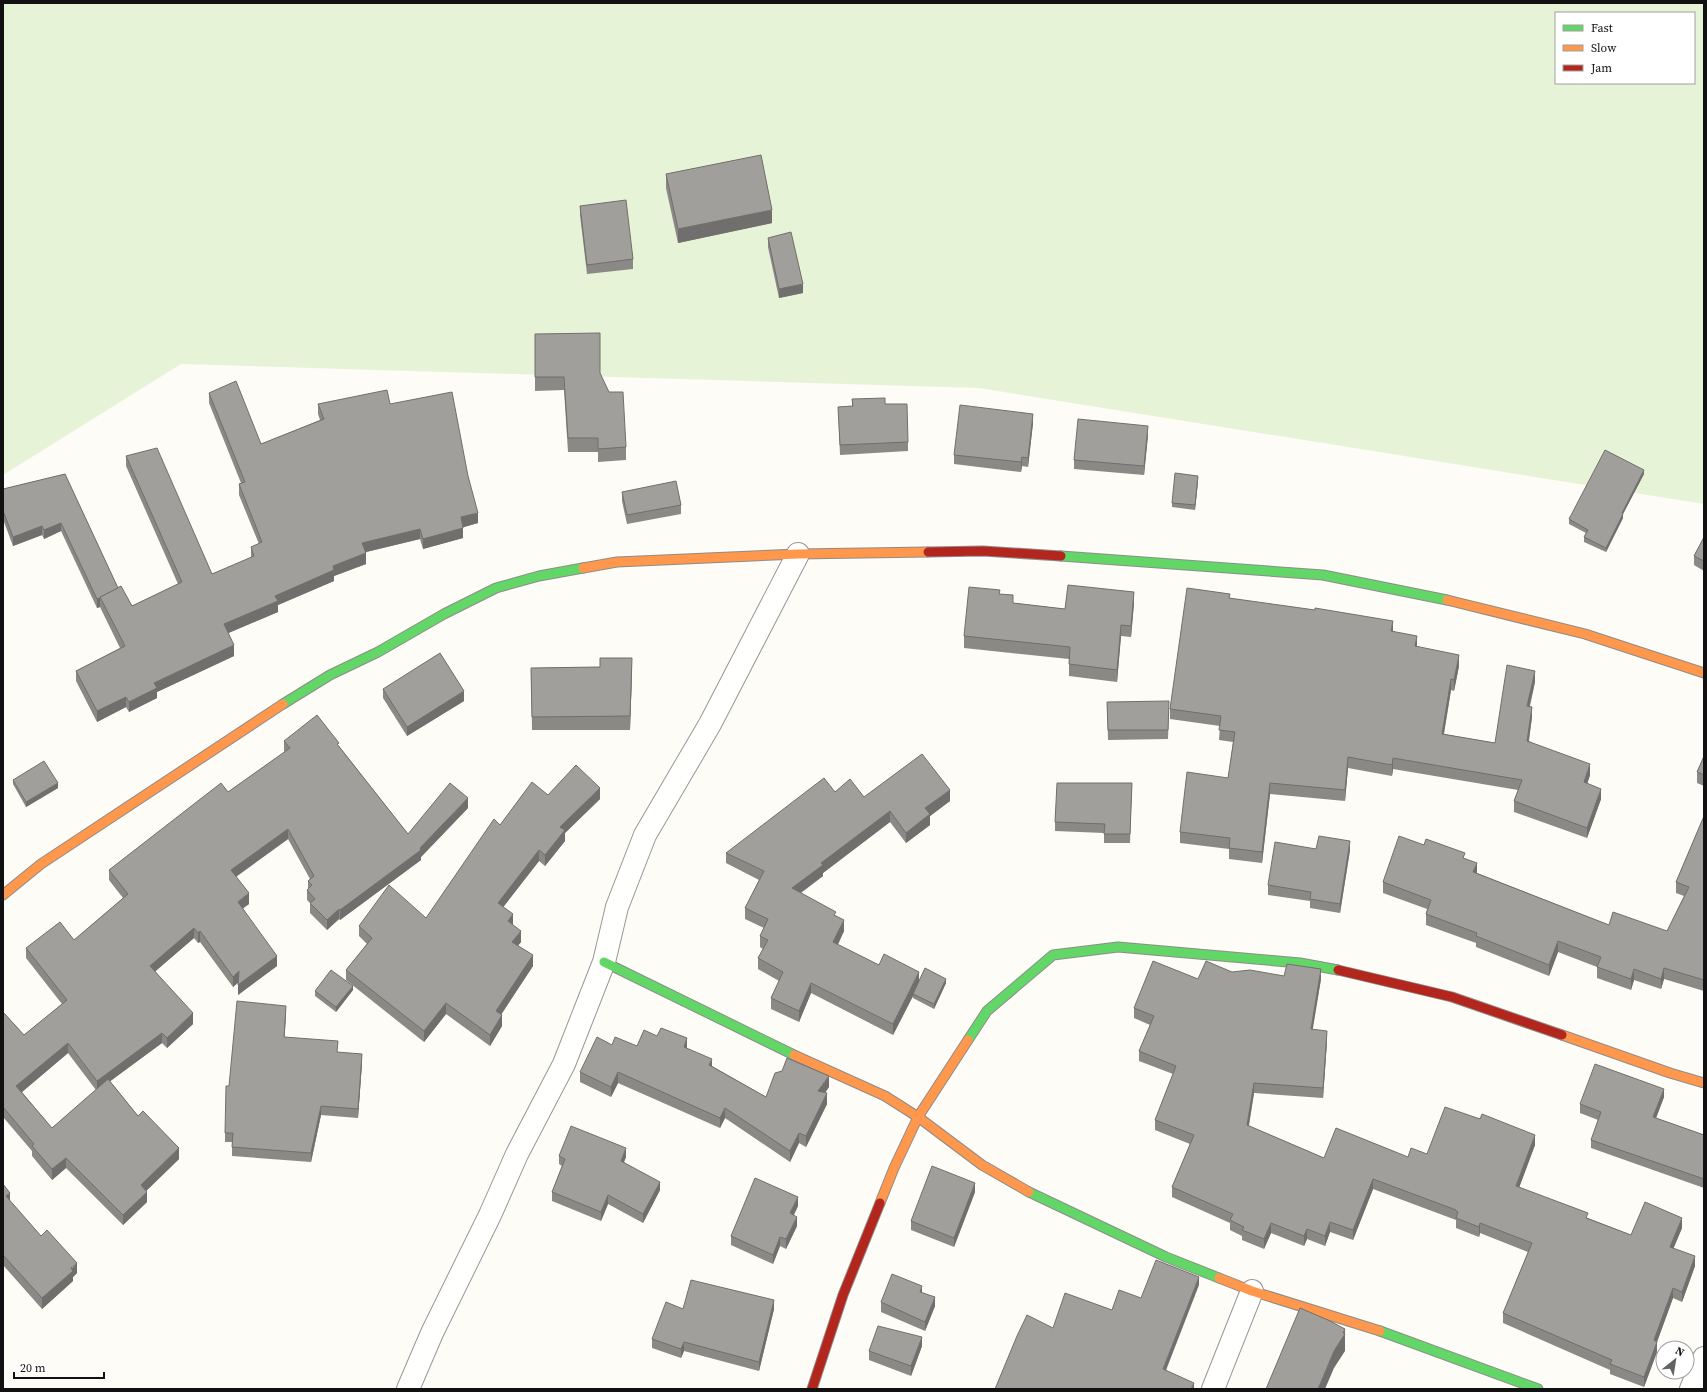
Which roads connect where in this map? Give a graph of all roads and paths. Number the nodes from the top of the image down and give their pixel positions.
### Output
1 (798, 554) junction
2 (1704, 673) edge
3 (3, 895) edge
4 (604, 962) junction
5 (1704, 1083) edge
6 (918, 1117) junction
7 (1252, 1291) junction
8 (1704, 1358) edge
9 (408, 1389) edge
10 (812, 1389) edge
11 (1213, 1389) edge
12 (1538, 1389) edge
13 (1692, 1389) edge

1 - 2 street
1 - 3 street
1 - 4 street
4 - 6 street
4 - 9 street
5 - 6 street
6 - 7 street
6 - 10 street
7 - 11 street
7 - 12 street
8 - 13 street

